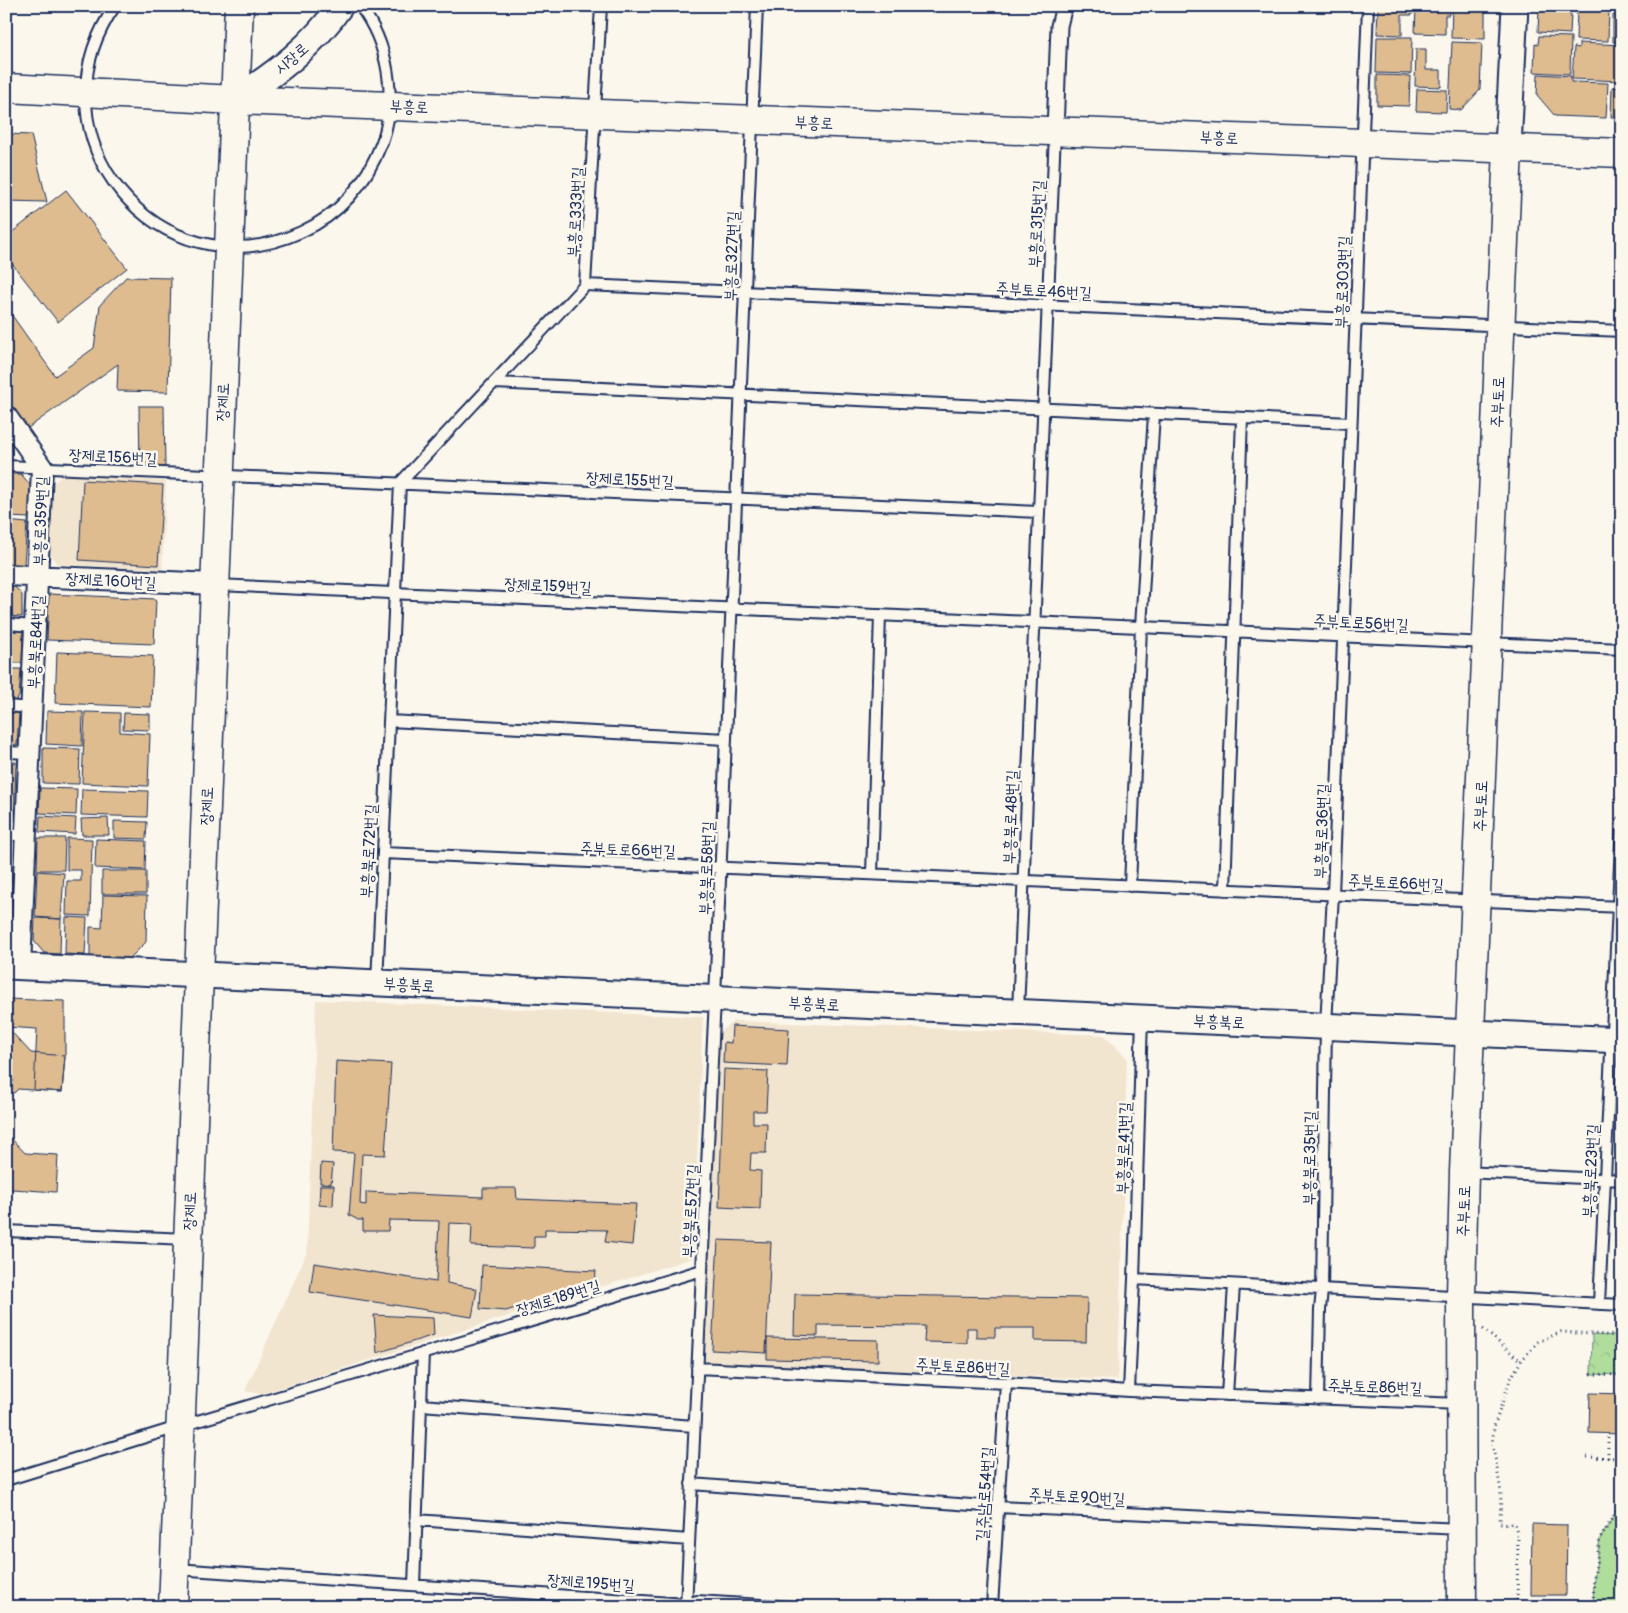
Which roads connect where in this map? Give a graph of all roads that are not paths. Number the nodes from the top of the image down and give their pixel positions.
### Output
1 (115, 6) edge
2 (239, 6) edge
3 (340, 6) edge
4 (360, 6) edge
5 (601, 6) edge
6 (757, 6) edge
7 (1064, 6) edge
8 (1368, 6) edge
9 (1515, 6) edge
10 (6, 88) edge
11 (86, 93) junction
12 (235, 100) junction
13 (390, 105) junction
14 (595, 113) junction
15 (752, 119) junction
16 (1055, 131) junction
17 (1362, 142) junction
18 (1508, 148) junction
19 (1622, 153) edge
20 (229, 247) junction
21 (586, 285) junction
22 (744, 292) junction
23 (1048, 305) junction
24 (1356, 319) junction
25 (1501, 325) junction
26 (1622, 331) edge
27 (494, 383) junction
28 (740, 394) junction
29 (1043, 408) junction
30 (1154, 414) junction
31 (6, 416) edge
32 (1242, 418) junction
33 (1351, 423) junction
34 (6, 466) edge
35 (42, 468) junction
36 (219, 476) junction
37 (400, 484) junction
38 (736, 498) junction
39 (1039, 512) junction
40 (6, 575) edge
41 (38, 576) junction
42 (215, 584) junction
43 (394, 593) junction
44 (731, 608) junction
45 (880, 615) junction
46 (1034, 622) junction
47 (6, 624) edge
48 (36, 626) junction
49 (1140, 627) junction
50 (1234, 632) junction
51 (1343, 637) junction
52 (1487, 643) junction
53 (1622, 649) edge
54 (6, 706) edge
55 (32, 708) junction
56 (389, 721) junction
57 (726, 739) junction
58 (6, 752) edge
59 (30, 753) junction
60 (1622, 822) edge
61 (16, 835) edge
62 (383, 853) junction
63 (721, 868) junction
64 (872, 874) junction
65 (1023, 881) junction
66 (1130, 886) junction
67 (1225, 890) junction
68 (1333, 894) junction
69 (1476, 901) junction
70 (1620, 907) edge
71 (13, 966) edge
72 (199, 975) junction
73 (377, 983) junction
74 (715, 998) junction
75 (1018, 1012) junction
76 (1142, 1018) junction
77 (1326, 1026) junction
78 (1470, 1033) junction
79 (1617, 1040) edge
80 (1464, 1172) junction
81 (1605, 1179) junction
82 (1622, 1180) edge
83 (6, 1231) edge
84 (188, 1239) junction
85 (702, 1270) junction
86 (1134, 1279) junction
87 (1234, 1285) junction
88 (1322, 1290) junction
89 (1461, 1296) junction
90 (1599, 1304) junction
91 (1622, 1305) edge
92 (423, 1353) junction
93 (697, 1368) junction
94 (1006, 1383) junction
95 (1129, 1391) junction
96 (1227, 1395) junction
97 (1318, 1398) junction
98 (1462, 1404) junction
99 (421, 1405) junction
100 (181, 1426) junction
101 (694, 1426) junction
102 (6, 1480) edge
103 (692, 1484) junction
104 (998, 1507) junction
105 (416, 1520) junction
106 (1462, 1529) junction
107 (689, 1540) junction
108 (175, 1569) junction
109 (414, 1585) junction
110 (686, 1605) edge
111 (1462, 1605) edge
112 (173, 1607) edge
113 (796, 1607) edge
114 (992, 1607) edge

1 - 11 lane
2 - 12 main road, 장제로
3 - 12 street, 시장로
4 - 13 lane
5 - 14 lane, 부흥로333번길
6 - 15 lane, 부흥로327번길
7 - 16 street
8 - 17 lane, 부흥로303번길
9 - 18 street, 주부토로
10 - 11 main road, 부흥로
11 - 12 main road, 부흥로
11 - 20 lane
12 - 13 main road, 부흥로
12 - 20 main road, 장제로
13 - 14 main road, 부흥로
13 - 20 lane
14 - 15 main road, 부흥로
14 - 21 lane, 부흥로333번길
15 - 16 main road, 부흥로
15 - 22 lane, 부흥로327번길
16 - 17 main road, 부흥로
16 - 23 lane, 부흥로315번길
17 - 18 main road, 부흥로
17 - 24 lane, 부흥로303번길
18 - 19 main road, 부흥로
18 - 25 main road, 주부토로
20 - 36 main road, 장제로
21 - 22 lane, 주부토로46번길
21 - 27 lane
22 - 23 lane, 주부토로46번길
22 - 28 lane, 부흥로327번길
23 - 24 lane, 주부토로46번길
23 - 29 lane, 부흥로315번길
24 - 25 lane, 주부토로46번길
24 - 33 lane, 부흥로303번길
25 - 26 lane, 주부토로46번길
25 - 52 main road, 주부토로
27 - 28 lane
27 - 37 lane
28 - 29 lane
28 - 38 lane, 부흥로327번길
29 - 30 lane
29 - 39 lane, 부흥로315번길
30 - 32 lane
30 - 49 lane
31 - 35 street, 부흥로359번길
32 - 33 lane
32 - 50 lane
33 - 51 lane, 부흥로303번길
34 - 35 lane, 장제로156번길
35 - 36 lane, 장제로156번길
35 - 41 street, 부흥로359번길
36 - 37 lane, 장제로155번길
36 - 42 main road, 장제로
37 - 38 lane, 장제로155번길
37 - 43 lane
38 - 39 lane, 장제로155번길
38 - 44 lane, 부흥로327번길
39 - 46 lane, 부흥로315번길
40 - 41 street, 장제로160번길
41 - 42 street, 장제로160번길
41 - 48 street, 부흥북로84번길
42 - 43 lane, 장제로159번길
42 - 72 main road, 장제로
43 - 44 lane, 장제로159번길
43 - 56 lane, 부흥북로72번길
44 - 45 lane, 장제로159번길
44 - 57 lane, 부흥북로58번길
45 - 46 lane, 장제로159번길
45 - 64 lane
46 - 49 lane, 주부토로56번길
46 - 65 lane, 부흥북로48번길
47 - 48 lane
48 - 55 street, 부흥북로84번길
49 - 50 lane, 주부토로56번길
49 - 66 lane
50 - 51 lane, 주부토로56번길
50 - 67 lane
51 - 52 lane, 주부토로56번길
51 - 68 lane, 부흥북로36번길
52 - 53 lane, 주부토로56번길
52 - 69 main road, 주부토로
54 - 55 lane, 부흥북로84번길
55 - 59 street, 부흥북로84번길
56 - 57 lane
56 - 62 lane, 부흥북로72번길
57 - 63 lane, 부흥북로58번길
58 - 59 lane
59 - 61 street, 부흥북로84번길
60 - 70 lane, 부흥북로23번길
61 - 71 street, 부흥북로84번길
62 - 63 lane, 주부토로66번길
62 - 73 lane, 부흥북로72번길
63 - 64 lane, 주부토로66번길
63 - 74 lane, 부흥북로58번길
64 - 65 lane, 주부토로66번길
65 - 66 lane, 주부토로66번길
65 - 75 lane, 부흥북로48번길
66 - 67 lane, 주부토로66번길
67 - 68 lane, 주부토로66번길
68 - 69 lane, 주부토로66번길
68 - 77 lane, 부흥북로36번길
69 - 70 lane, 주부토로66번길
69 - 78 main road, 주부토로
70 - 79 lane, 부흥북로23번길
71 - 72 street, 부흥북로
72 - 73 street, 부흥북로
72 - 84 main road, 장제로
73 - 74 street, 부흥북로
74 - 75 street, 부흥북로
74 - 85 lane, 부흥북로57번길
75 - 76 street, 부흥북로
76 - 77 street, 부흥북로
76 - 86 lane, 부흥북로41번길
77 - 78 street, 부흥북로
77 - 88 lane, 부흥북로35번길
78 - 79 street, 부흥북로
78 - 80 main road, 주부토로
79 - 81 lane, 부흥북로23번길
80 - 81 lane
80 - 89 main road, 주부토로
81 - 82 lane
81 - 90 lane, 부흥북로23번길
83 - 84 lane
84 - 100 main road, 장제로
85 - 92 lane, 장제로189번길
85 - 93 lane, 부흥북로57번길
86 - 87 lane
86 - 95 lane, 부흥북로41번길
87 - 88 lane
87 - 96 lane
88 - 89 lane
88 - 97 lane, 부흥북로35번길
89 - 90 lane
89 - 98 main road, 주부토로
90 - 91 lane
92 - 99 lane
92 - 100 lane, 장제로189번길
93 - 94 lane, 주부토로86번길
93 - 101 lane, 부흥북로57번길
94 - 95 lane, 주부토로86번길
94 - 104 lane, 길주남로54번길
95 - 96 lane, 주부토로86번길
96 - 97 lane, 주부토로86번길
97 - 98 lane, 주부토로86번길
98 - 106 main road, 주부토로
99 - 101 lane
99 - 105 lane
100 - 102 lane, 장제로189번길
100 - 108 main road, 장제로
101 - 103 lane, 부흥북로57번길
103 - 104 lane, 주부토로90번길
103 - 107 lane, 부흥북로57번길
104 - 106 lane, 주부토로90번길
104 - 114 lane, 길주남로54번길
105 - 107 lane
105 - 109 lane
106 - 111 main road, 주부토로
107 - 110 lane, 부흥북로57번길
108 - 109 lane, 장제로195번길
108 - 112 main road, 장제로
109 - 110 lane, 장제로195번길
110 - 113 lane, 장제로195번길

